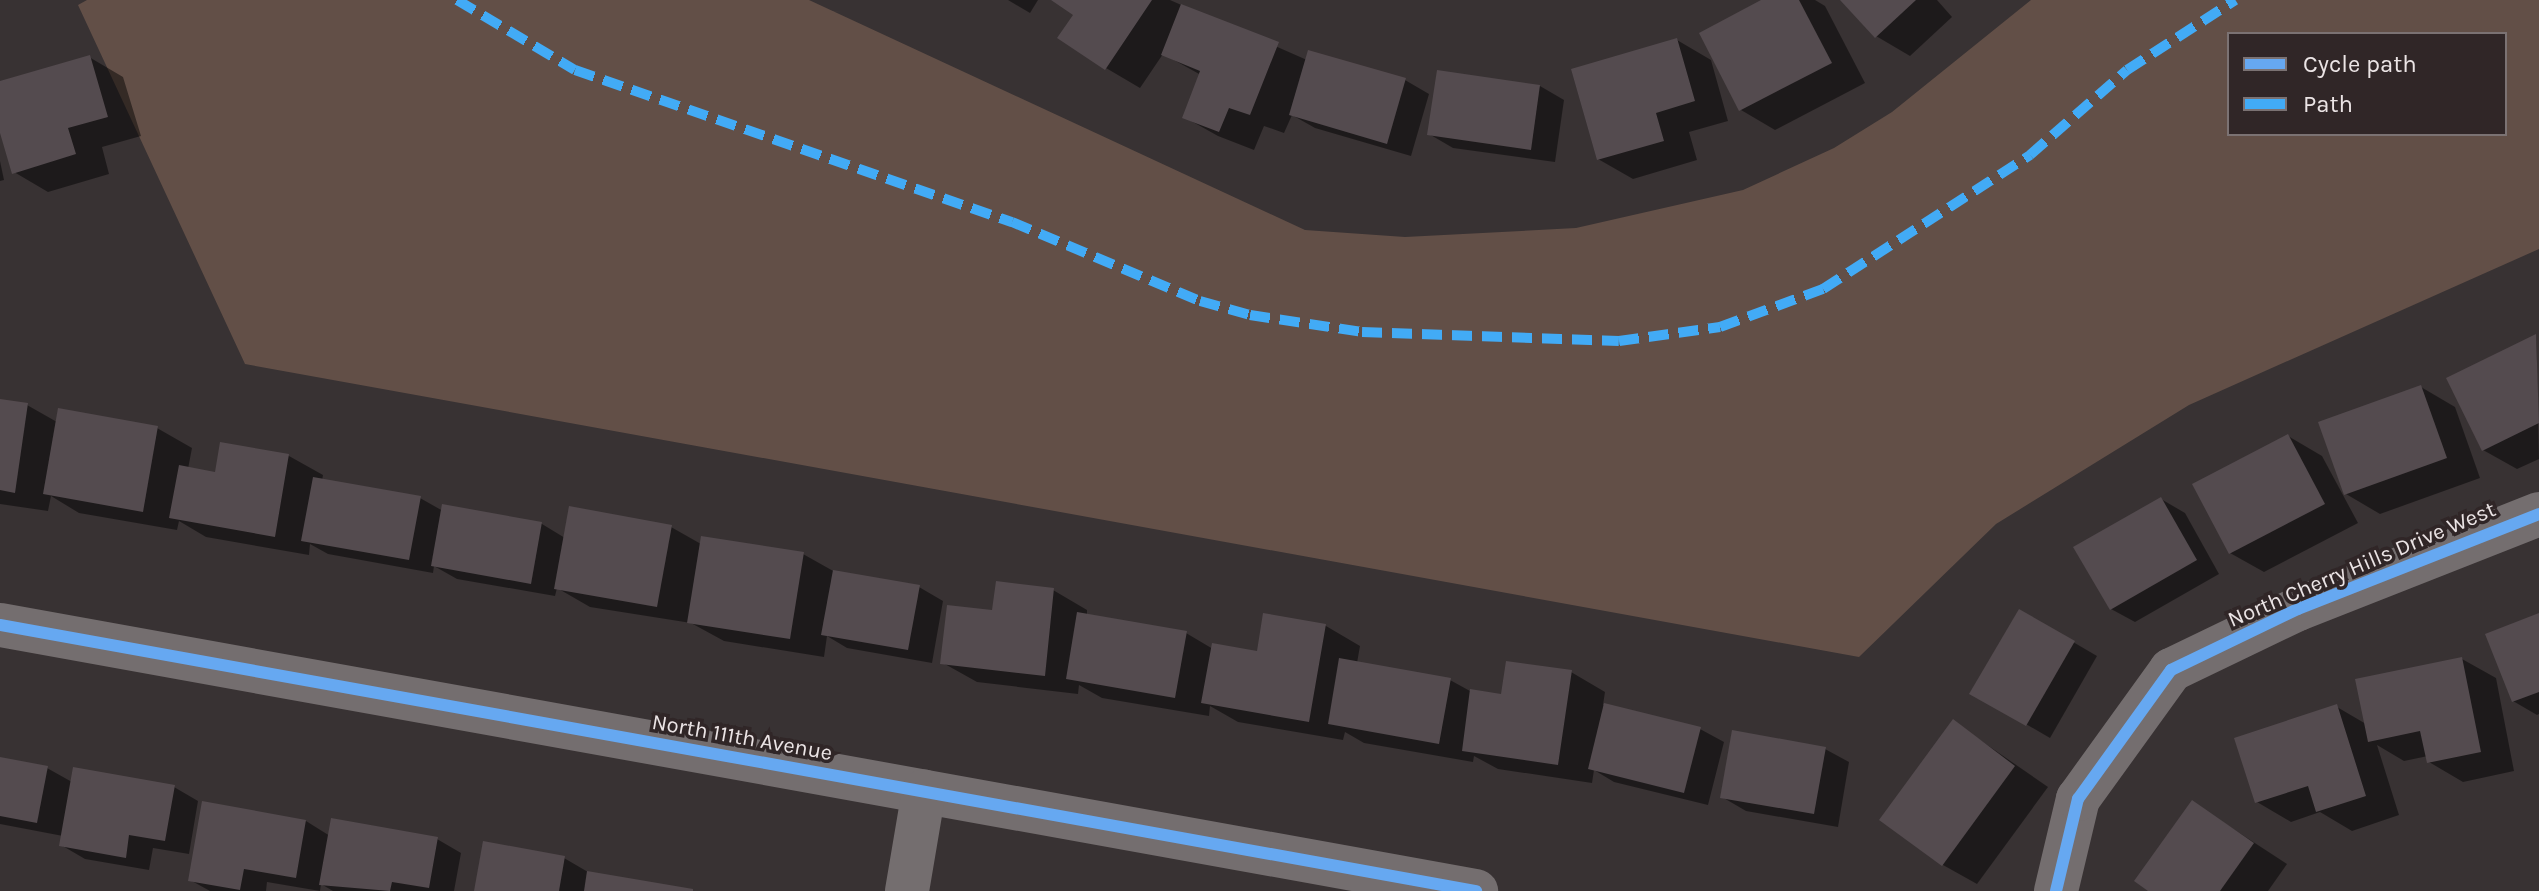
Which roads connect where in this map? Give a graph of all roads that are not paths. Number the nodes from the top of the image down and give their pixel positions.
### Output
1 (2539, 514) edge
2 (0, 625) edge
3 (924, 791) junction
4 (907, 891) edge
5 (1476, 891) edge
6 (2056, 891) edge

1 - 6 street, North Cherry Hills Drive West
2 - 3 street, North 111th Avenue
3 - 4 street
3 - 5 street, North 111th Avenue

